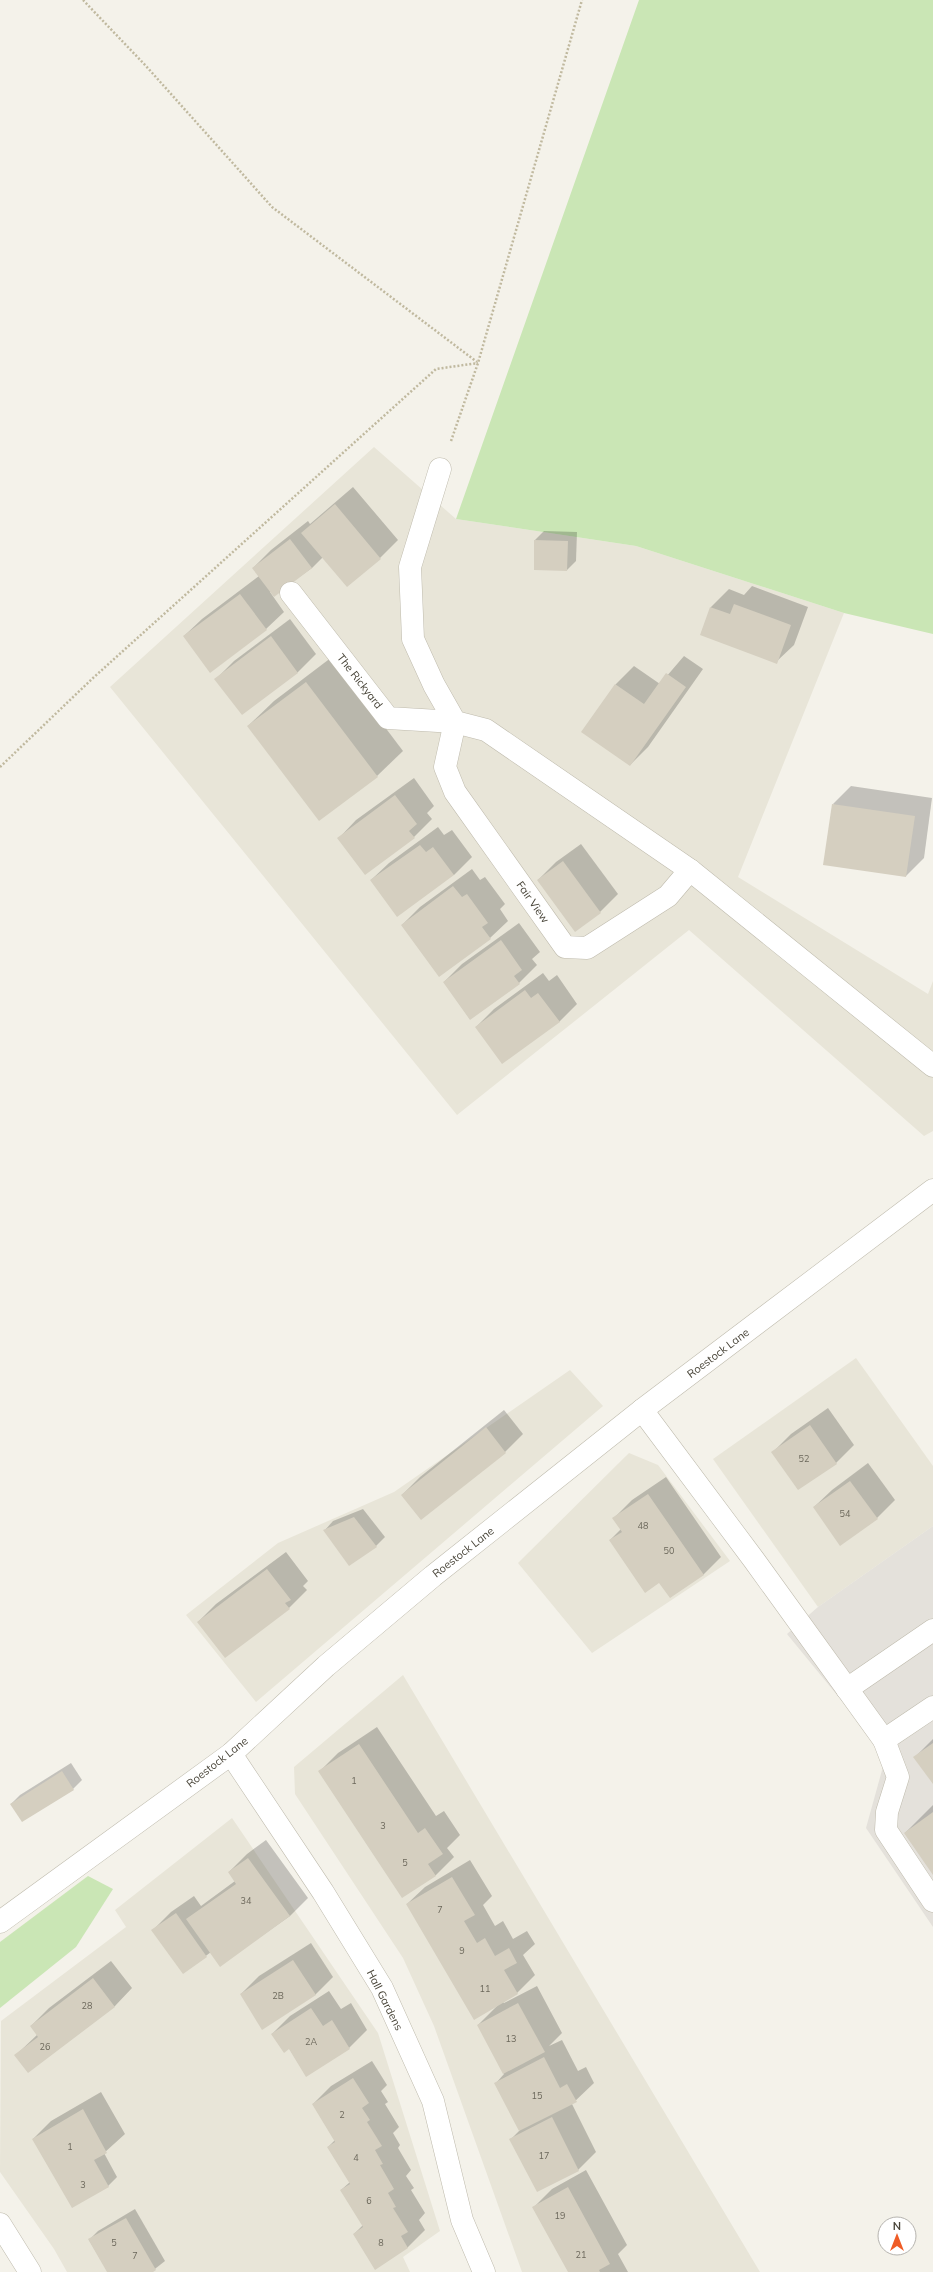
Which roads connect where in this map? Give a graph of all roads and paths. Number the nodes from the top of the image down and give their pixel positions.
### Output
1 (83, 0) edge
2 (582, 0) edge
3 (478, 363) junction
4 (440, 469) joint
5 (291, 593) dead end
6 (455, 722) junction
7 (0, 767) edge
8 (690, 870) junction
9 (933, 1066) edge
10 (933, 1190) edge
11 (642, 1410) junction
12 (933, 1630) edge
13 (848, 1689) junction
14 (933, 1707) edge
15 (884, 1740) junction
16 (231, 1754) junction
17 (933, 1901) edge
18 (0, 1922) edge
19 (0, 2224) edge
20 (30, 2272) edge
21 (484, 2272) edge

1 - 3 path
2 - 3 path
3 - 4 path
3 - 7 path
4 - 6 street
5 - 6 street, The Rickyard
6 - 8 street, The Rickyard
6 - 8 street, Fair View
8 - 9 street, The Rickyard
10 - 11 street, Roestock Lane
11 - 13 street
11 - 16 street, Roestock Lane
12 - 13 street
13 - 15 street
14 - 15 street
15 - 17 street
16 - 18 street, Roestock Lane
16 - 21 street, Hall Gardens
19 - 20 street

